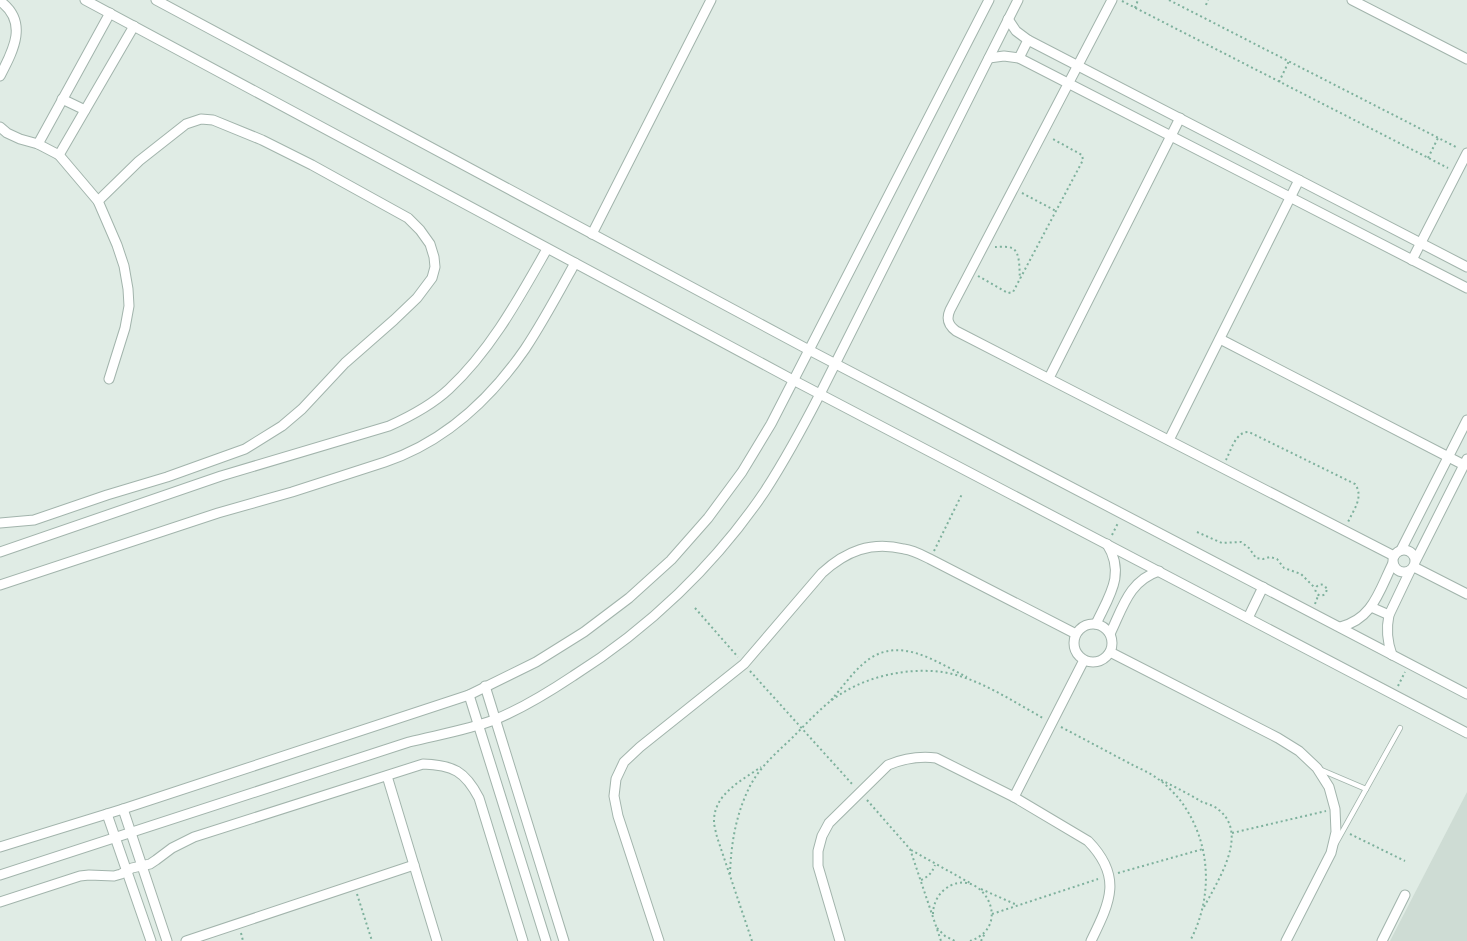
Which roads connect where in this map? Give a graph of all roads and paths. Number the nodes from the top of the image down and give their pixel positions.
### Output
1 (85, 0) edge
2 (156, 0) edge
3 (711, 0) edge
4 (989, 0) edge
5 (1018, 0) edge
6 (1112, 0) edge
7 (1120, 0) edge
8 (1138, 0) edge
9 (1169, 0) edge
10 (1208, 0) edge
11 (1352, 0) edge
12 (0, 1) edge
13 (1206, 4) dead end
14 (1135, 8) junction
15 (110, 13) junction
16 (1008, 19) junction
17 (134, 26) junction
18 (1028, 40) junction
19 (989, 58) junction
20 (1019, 58) junction
21 (1467, 59) edge
22 (1289, 61) junction
23 (1078, 65) junction
24 (0, 76) edge
25 (1279, 82) junction
26 (1068, 83) junction
27 (62, 99) junction
28 (85, 110) junction
29 (1180, 118) junction
30 (0, 127) edge
31 (1042, 134) junction
32 (1171, 136) junction
33 (1438, 138) junction
34 (38, 144) junction
35 (1464, 151) edge
36 (58, 155) junction
37 (1428, 158) junction
38 (1457, 173) junction
39 (1299, 180) junction
40 (1022, 193) dead end
41 (1291, 197) junction
42 (98, 201) junction
43 (1056, 211) junction
44 (592, 234) junction
45 (1421, 243) junction
46 (995, 247) dead end
47 (547, 249) junction
48 (1412, 260) junction
49 (575, 263) junction
50 (1467, 267) edge
51 (970, 272) junction
52 (1020, 279) junction
53 (1467, 288) edge
54 (1220, 340) junction
55 (809, 350) junction
56 (836, 364) junction
57 (1048, 378) junction
58 (109, 379) dead end
59 (793, 380) junction
60 (820, 394) junction
61 (1467, 420) edge
62 (1169, 440) junction
63 (1448, 457) junction
64 (1466, 462) edge
65 (1222, 468) junction
66 (962, 494) dead end
67 (1122, 514) junction
68 (0, 523) edge
69 (1344, 530) junction
70 (1197, 532) dead end
71 (1107, 544) junction
72 (0, 552) edge
73 (1396, 556) junction
74 (930, 559) junction
75 (1413, 566) junction
76 (1159, 571) junction
77 (0, 585) edge
78 (1263, 587) junction
79 (1122, 588) junction
80 (1315, 588) junction
81 (1467, 594) edge
82 (1371, 607) junction
83 (1389, 615) junction
84 (1248, 618) junction
85 (1096, 624) junction
86 (1340, 627) junction
87 (1076, 634) junction
88 (1110, 634) junction
89 (1110, 652) junction
90 (1392, 655) junction
91 (1084, 660) junction
92 (1409, 664) junction
93 (971, 679) junction
94 (485, 686) junction
95 (1394, 694) junction
96 (1467, 694) edge
97 (468, 695) junction
98 (828, 702) junction
99 (495, 719) junction
100 (1052, 722) junction
101 (478, 725) junction
102 (801, 728) junction
103 (1400, 728) dead end
104 (1467, 733) edge
105 (762, 767) junction
106 (1317, 768) junction
107 (387, 776) junction
108 (1158, 779) junction
109 (1366, 789) junction
110 (860, 792) junction
111 (1014, 797) junction
112 (124, 809) junction
113 (1335, 809) junction
114 (107, 814) junction
115 (1343, 830) junction
116 (131, 833) junction
117 (1232, 833) junction
118 (116, 838) junction
119 (0, 847) edge
120 (910, 849) junction
121 (1203, 849) junction
122 (1331, 853) junction
123 (1405, 861) dead end
124 (414, 865) junction
125 (935, 865) junction
126 (142, 866) junction
127 (127, 872) junction
128 (730, 874) junction
129 (0, 875) edge
130 (1109, 876) junction
131 (921, 880) junction
132 (148, 885) junction
133 (354, 885) junction
134 (974, 885) junction
135 (133, 890) junction
136 (1406, 895) dead end
137 (0, 902) edge
138 (1018, 906) junction
139 (1202, 912) junction
140 (992, 914) junction
141 (934, 919) junction
142 (988, 928) junction
143 (151, 941) edge
144 (168, 941) edge
145 (186, 941) edge
146 (372, 941) edge
147 (437, 941) edge
148 (523, 941) edge
149 (546, 941) edge
150 (564, 941) edge
151 (659, 941) edge
152 (752, 941) edge
153 (840, 941) edge
154 (941, 941) edge
155 (955, 941) edge
156 (970, 941) edge
157 (981, 941) edge
158 (1091, 941) edge
159 (1190, 941) edge
160 (1286, 941) edge
161 (1382, 941) edge

1 - 15 street
2 - 44 street
3 - 44 street
4 - 55 street
5 - 16 street
6 - 23 street
7 - 14 path
8 - 14 path
9 - 22 path
10 - 13 path
11 - 21 street
12 - 24 street
14 - 25 path
15 - 17 street
15 - 27 street
16 - 18 street
16 - 19 street
17 - 28 street
17 - 47 street
18 - 20 street
18 - 23 street
19 - 20 street
19 - 56 street
20 - 26 street
22 - 25 path
22 - 33 path
23 - 26 street
23 - 29 street
25 - 37 path
26 - 31 street
26 - 32 street
27 - 28 street
27 - 34 street
28 - 36 street
29 - 32 street
29 - 39 street
30 - 34 street
31 - 43 path
31 - 51 street
32 - 41 street
32 - 57 street
33 - 35 path
33 - 37 path
34 - 36 street
35 - 38 street
36 - 42 street
37 - 38 path
38 - 45 street
39 - 41 street
39 - 45 street
40 - 43 path
41 - 48 street
41 - 54 street
42 - 58 street
42 - 68 street
43 - 52 path
44 - 55 street
45 - 48 street
45 - 50 street
46 - 52 path
47 - 49 street
47 - 72 street
48 - 53 street
49 - 59 street
49 - 77 street
51 - 52 path
51 - 57 street
54 - 62 street
54 - 63 street
55 - 56 street
55 - 59 street
56 - 60 street
56 - 67 street
57 - 62 street
59 - 60 street
59 - 94 street
60 - 71 street
60 - 99 street
61 - 63 street
62 - 65 street
63 - 64 street
63 - 73 street
64 - 75 street
65 - 69 street
65 - 69 path
66 - 74 path
67 - 71 path
67 - 78 street
69 - 73 street
70 - 80 path
71 - 76 street
71 - 79 street
73 - 75 street
73 - 75 street
73 - 82 street
74 - 87 street
74 - 151 street
75 - 81 street
75 - 83 street
76 - 79 street
76 - 84 street
78 - 84 street
78 - 86 street
79 - 85 street
79 - 88 street
80 - 80 path
82 - 83 street
82 - 86 street
83 - 90 street
84 - 95 street
85 - 87 street
85 - 88 street
86 - 90 street
87 - 91 street
88 - 89 street
89 - 91 street
89 - 106 street
90 - 92 street
91 - 100 street
92 - 95 path
92 - 96 street
93 - 98 path
93 - 98 path
93 - 100 path
94 - 97 street
94 - 99 street
95 - 104 street
97 - 101 street
97 - 112 street
98 - 102 path
99 - 101 street
99 - 150 street
100 - 108 path
100 - 111 street
101 - 116 street
101 - 149 street
102 - 105 path
102 - 110 path
103 - 109 lane
105 - 128 path
105 - 128 path
106 - 109 lane
106 - 113 street
107 - 124 street
107 - 126 street
107 - 148 street
108 - 117 path
108 - 121 path
109 - 115 lane
110 - 111 street
110 - 120 path
110 - 153 street
111 - 130 street
112 - 114 street
112 - 116 street
113 - 117 path
113 - 122 street
114 - 118 street
114 - 119 street
115 - 122 lane
115 - 123 path
116 - 118 street
116 - 126 street
117 - 139 path
118 - 127 street
118 - 129 street
120 - 125 path
120 - 131 path
121 - 130 path
121 - 139 path
122 - 160 street
124 - 133 street
124 - 147 street
125 - 131 path
125 - 134 path
126 - 127 street
126 - 132 street
127 - 135 street
127 - 137 street
128 - 152 path
130 - 138 path
130 - 158 street
131 - 141 path
132 - 135 street
132 - 144 street
133 - 145 street
133 - 146 path
134 - 138 path
134 - 140 path
134 - 141 path
135 - 143 street
136 - 161 street
138 - 140 path
139 - 159 path
140 - 142 path
141 - 154 path
141 - 155 path
142 - 156 path
142 - 157 path

